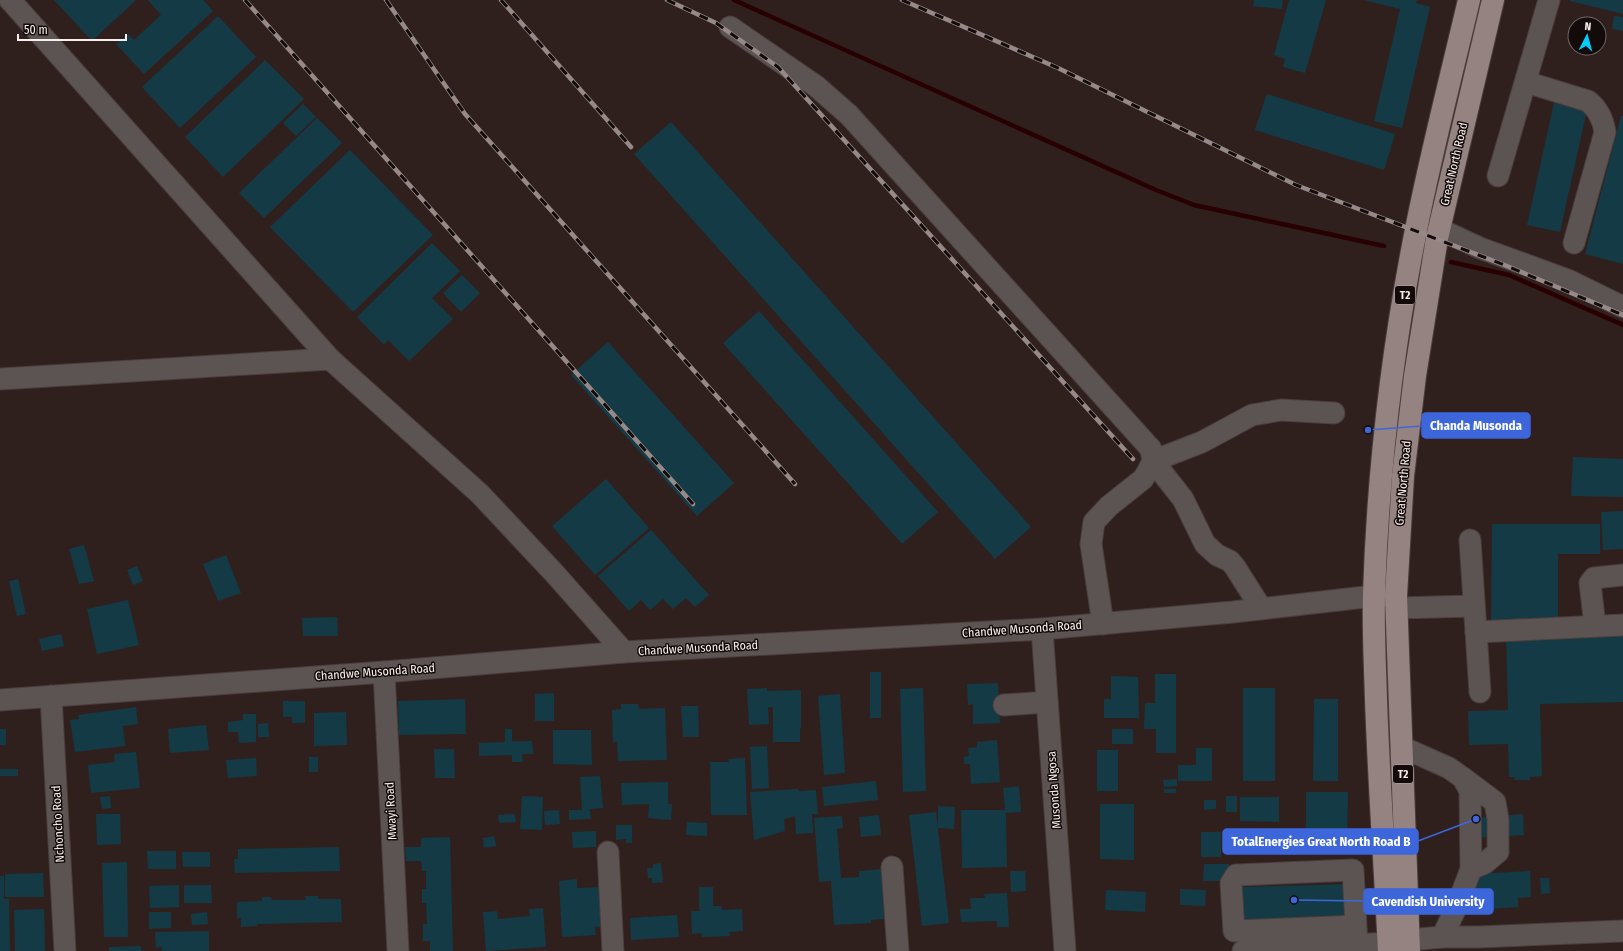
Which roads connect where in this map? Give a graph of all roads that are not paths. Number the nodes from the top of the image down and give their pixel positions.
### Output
1 (10, 0) edge
2 (1469, 0) edge
3 (1493, 0) edge
4 (1549, 0) edge
5 (730, 27) dead end
6 (1526, 82) junction
7 (1498, 176) dead end
8 (1439, 229) junction
9 (1574, 243) dead end
10 (1623, 307) edge
11 (330, 359) junction
12 (0, 379) edge
13 (1334, 413) dead end
14 (1153, 461) junction
15 (1470, 540) dead end
16 (1623, 575) edge
17 (1374, 596) junction
18 (1396, 602) junction
19 (1474, 606) junction
20 (1261, 608) junction
21 (1103, 624) junction
22 (1623, 624) edge
23 (1595, 626) junction
24 (1042, 629) junction
25 (1476, 632) junction
26 (624, 652) junction
27 (384, 672) junction
28 (1480, 692) dead end
29 (51, 696) junction
30 (0, 700) edge
31 (1047, 702) junction
32 (1004, 705) dead end
33 (1402, 748) junction
34 (1463, 778) junction
35 (608, 852) dead end
36 (892, 867) dead end
37 (1471, 869) junction
38 (1623, 931) edge
39 (1357, 935) junction
40 (1442, 937) junction
41 (1478, 944) edge
42 (1400, 947) edge
43 (65, 951) edge
44 (398, 951) edge
45 (613, 951) edge
46 (898, 951) edge
47 (1065, 951) edge
48 (1243, 951) edge

1 - 11 street
2 - 17 main road, Great North Road / T2
3 - 8 main road, Great North Road / T2
4 - 6 street
5 - 14 street
6 - 7 street
6 - 9 street
8 - 10 street
8 - 18 main road, Great North Road / T2
11 - 12 street
11 - 26 street
13 - 14 street
14 - 20 street
14 - 21 street
15 - 19 street
16 - 23 street
17 - 18 street, Chandwe Musonda Road
17 - 20 street, Chandwe Musonda Road
17 - 42 main road, Great North Road / T2
18 - 19 street, Chandwe Musonda Road
18 - 33 main road, Great North Road / T2
19 - 25 street
20 - 21 street, Chandwe Musonda Road
21 - 24 street, Chandwe Musonda Road
22 - 23 street
23 - 25 street
24 - 26 street, Chandwe Musonda Road
24 - 31 street, Musonda Ngosa
25 - 28 street
26 - 27 street, Chandwe Musonda Road
27 - 29 street, Chandwe Musonda Road
27 - 44 street, Mwayi Road
29 - 30 street, Chandwe Musonda Road
29 - 43 street, Nchoncho Road
31 - 32 street
31 - 47 street, Musonda Ngosa
33 - 34 street
33 - 42 main road, Great North Road / T2
34 - 37 street
34 - 37 street
35 - 45 street
36 - 46 street
37 - 40 street
38 - 41 street
39 - 39 street
39 - 42 street
39 - 48 street
40 - 41 street
40 - 42 street

